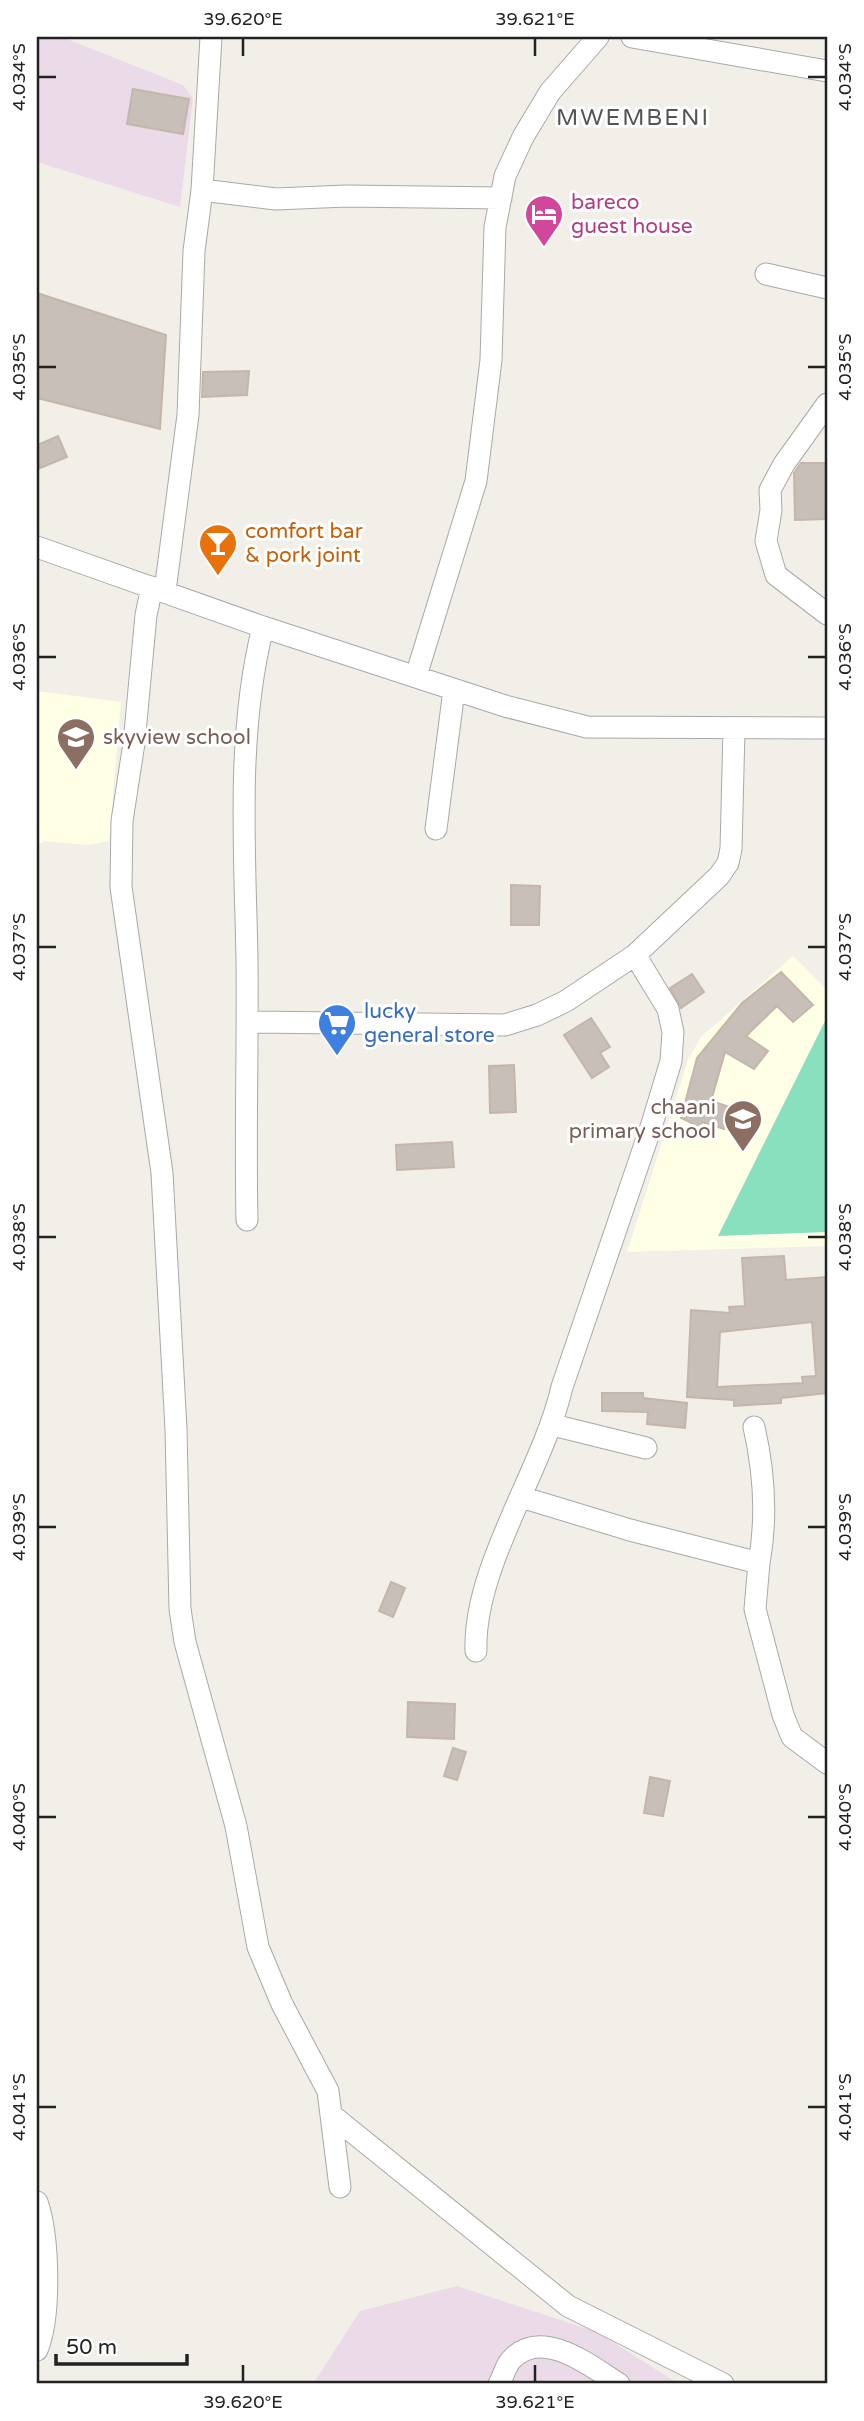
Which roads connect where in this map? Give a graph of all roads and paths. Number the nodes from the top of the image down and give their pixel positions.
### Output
1 (211, 37) edge
2 (598, 37) edge
3 (632, 37) edge
4 (827, 71) edge
5 (202, 190) junction
6 (501, 198) junction
7 (766, 274) dead end
8 (827, 288) edge
9 (827, 404) edge
10 (37, 547) edge
11 (159, 589) junction
12 (827, 614) edge
13 (263, 627) junction
14 (416, 676) junction
15 (454, 690) junction
16 (827, 728) edge
17 (734, 730) junction
18 (436, 829) dead end
19 (635, 955) junction
20 (248, 1022) junction
21 (247, 1220) dead end
22 (553, 1425) junction
23 (754, 1427) dead end
24 (646, 1448) dead end
25 (521, 1497) junction
26 (759, 1563) junction
27 (476, 1651) dead end
28 (827, 1763) edge
29 (334, 2117) junction
30 (340, 2187) dead end
31 (37, 2202) edge
32 (37, 2350) edge
33 (499, 2384) edge
34 (619, 2384) edge
35 (723, 2384) edge

1 - 5 street
2 - 6 street
3 - 4 street
5 - 6 street
5 - 11 street
6 - 14 street
7 - 8 street
9 - 12 street
10 - 11 street
11 - 13 street
11 - 29 street
13 - 14 street
13 - 20 street
14 - 15 street
15 - 17 street
15 - 18 street
16 - 17 street
17 - 19 street
19 - 20 street
19 - 22 street
20 - 21 street
22 - 24 street
22 - 25 street
23 - 26 street
25 - 26 street
25 - 27 street
26 - 28 street
29 - 30 street
29 - 35 street
31 - 32 street
33 - 34 street

